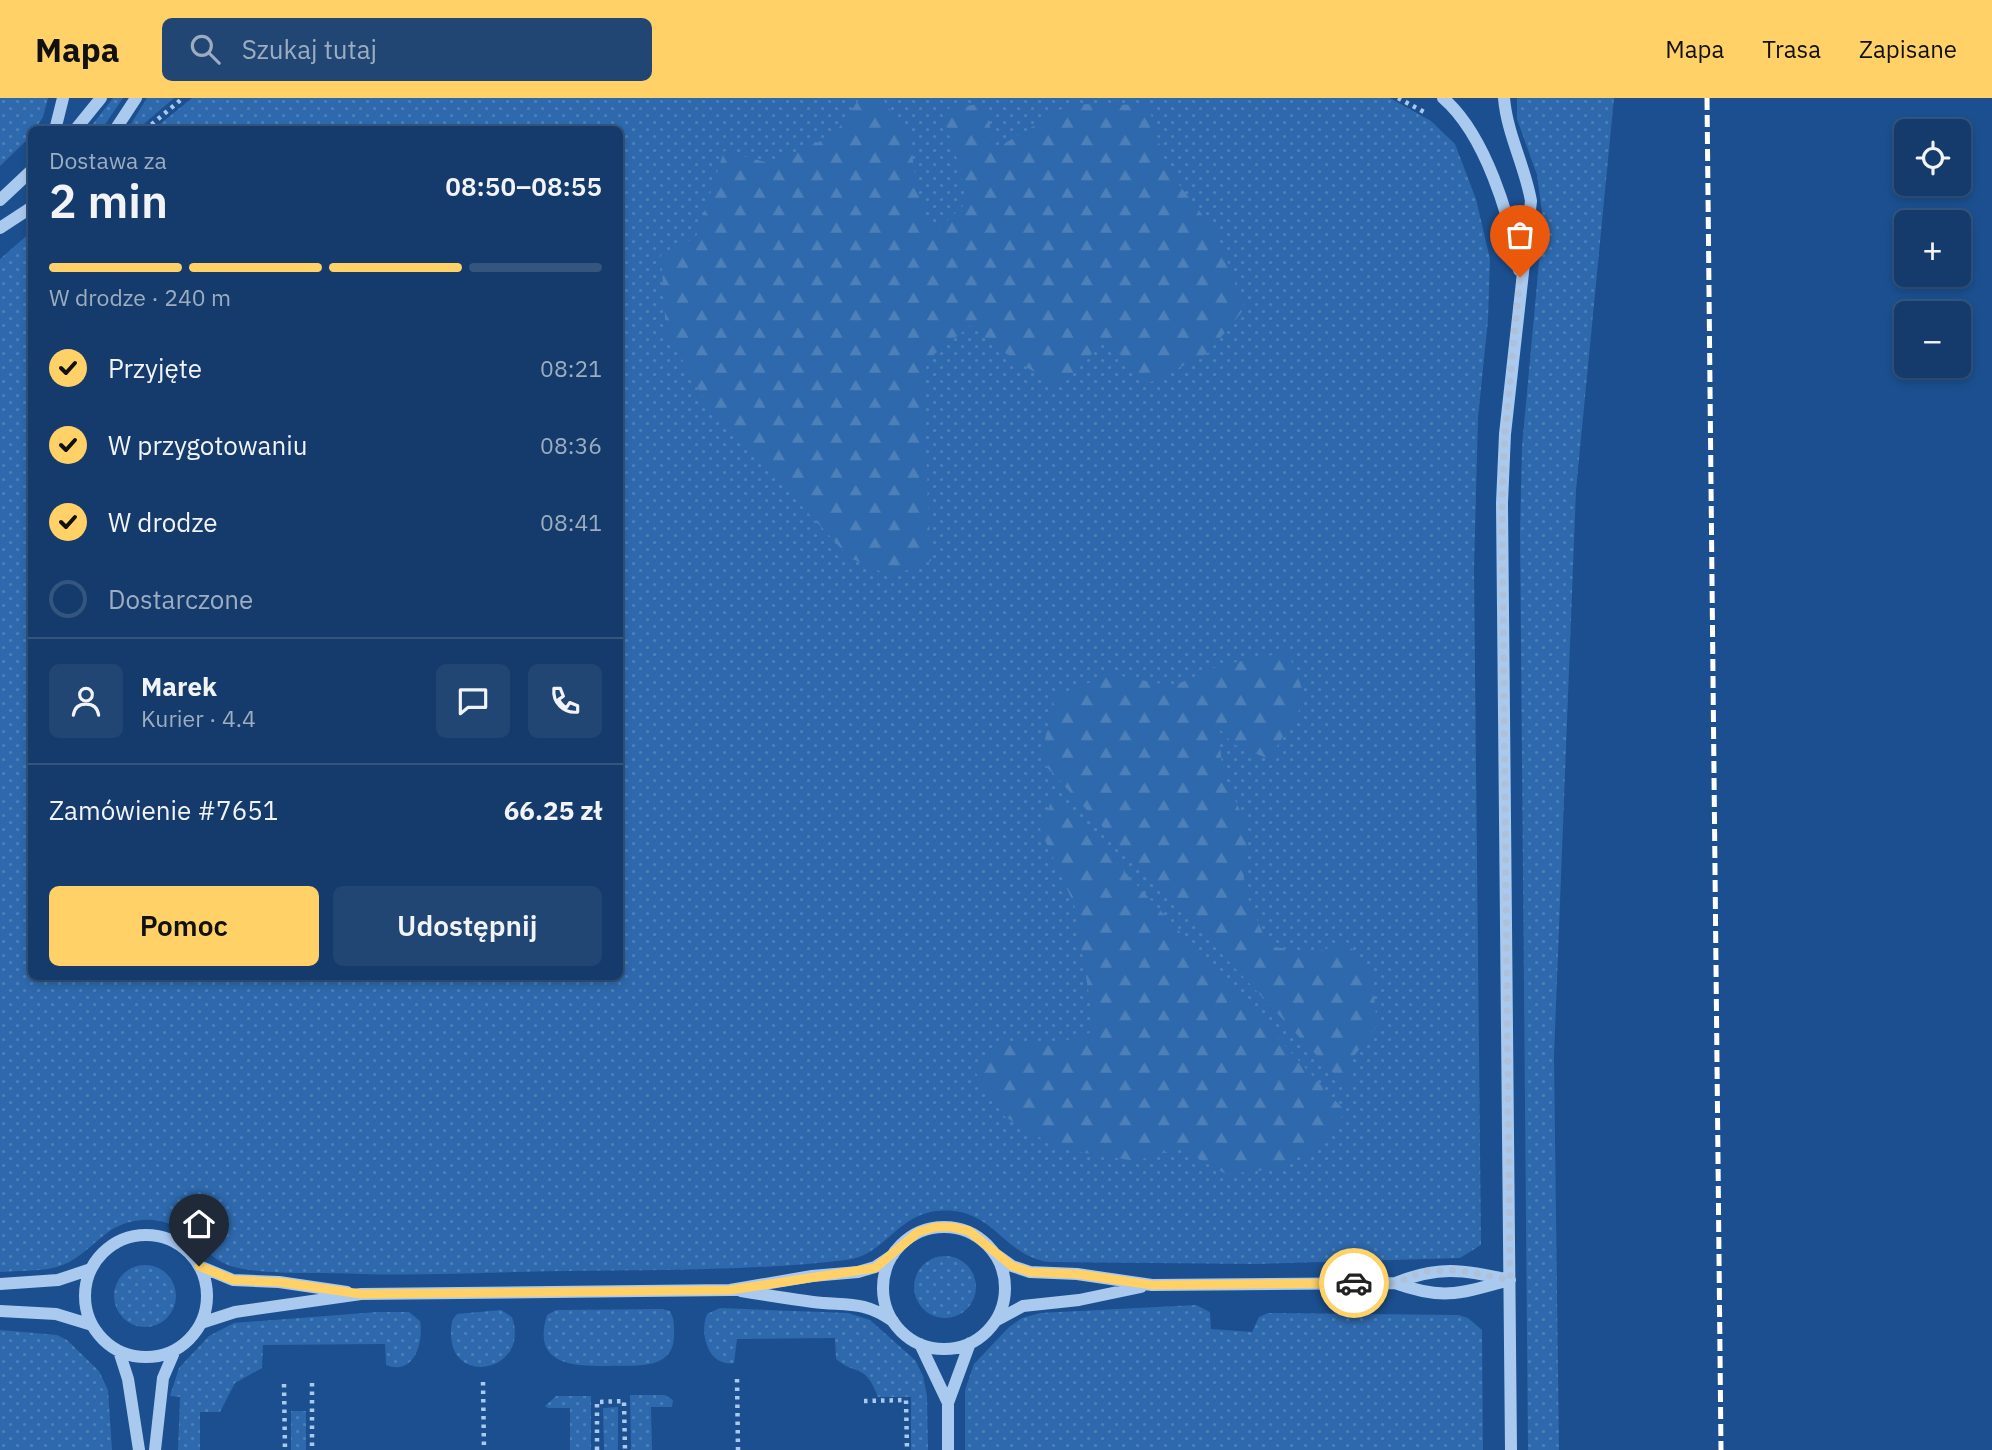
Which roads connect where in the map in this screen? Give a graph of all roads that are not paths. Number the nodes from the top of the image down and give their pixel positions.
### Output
1 (63, 98) edge
2 (101, 98) edge
3 (136, 98) edge
4 (1443, 98) edge
5 (1504, 98) edge
6 (56, 126) edge
7 (78, 126) edge
8 (118, 126) edge
9 (28, 174) edge
10 (0, 200) edge
11 (28, 210) edge
12 (0, 228) edge
13 (1520, 277) junction
14 (995, 1254) junction
15 (892, 1255) junction
16 (199, 1266) junction
17 (91, 1269) junction
18 (1510, 1280) junction
19 (1395, 1283) junction
20 (0, 1284) edge
21 (1152, 1285) junction
22 (730, 1290) junction
23 (361, 1294) junction
24 (0, 1311) edge
25 (996, 1320) junction
26 (894, 1321) junction
27 (201, 1323) junction
28 (92, 1325) junction
29 (970, 1343) junction
30 (920, 1344) junction
31 (174, 1350) junction
32 (119, 1352) junction
33 (948, 1403) junction
34 (139, 1450) edge
35 (155, 1450) edge
36 (948, 1450) edge
37 (1511, 1450) edge

1 - 6 street
2 - 7 street
3 - 8 street
4 - 13 street
5 - 13 street
9 - 10 street
11 - 12 street
13 - 18 street
14 - 15 street
14 - 21 street
14 - 25 street
15 - 22 street
15 - 26 street
16 - 17 street
16 - 23 street
16 - 27 street
17 - 20 street
17 - 28 street
18 - 19 street
18 - 19 street
18 - 37 street
19 - 21 street
21 - 25 street
22 - 23 street
22 - 26 street
23 - 27 street
24 - 28 street
25 - 29 street
26 - 30 street
27 - 31 street
28 - 32 street
29 - 30 street
29 - 33 street
30 - 33 street
31 - 32 street
31 - 35 street
32 - 34 street
33 - 36 street

